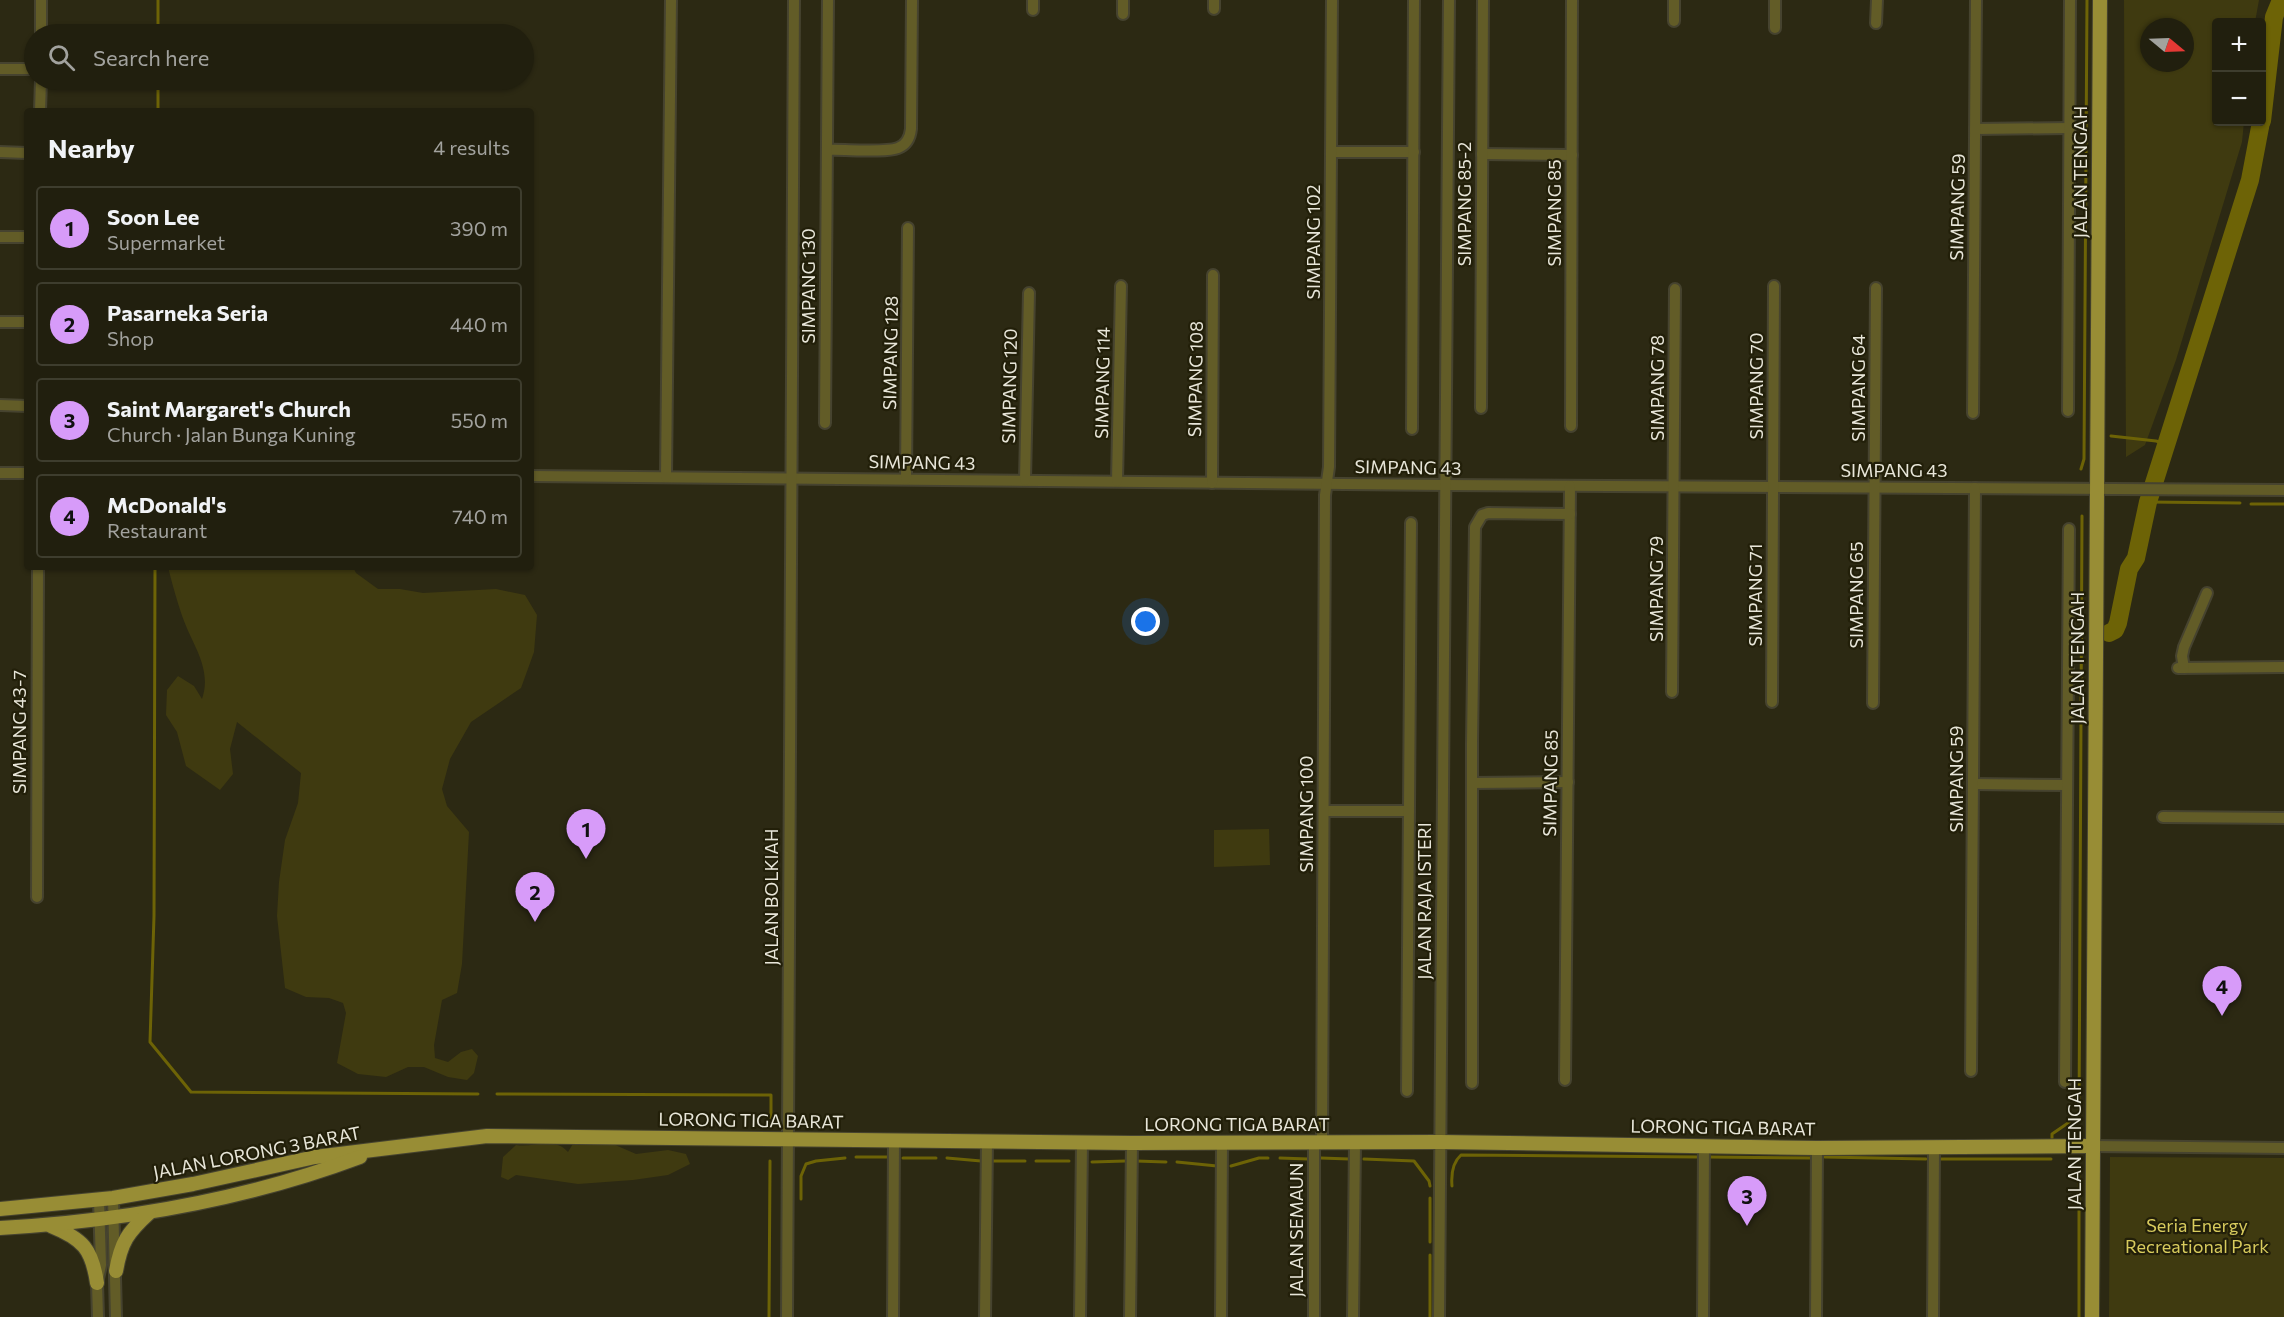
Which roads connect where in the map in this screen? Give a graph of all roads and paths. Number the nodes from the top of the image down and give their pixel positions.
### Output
1 (41, 0) edge
2 (671, 0) edge
3 (794, 0) edge
4 (828, 0) edge
5 (912, 0) edge
6 (1123, 0) edge
7 (1332, 0) edge
8 (1414, 0) edge
9 (1449, 0) edge
10 (1483, 0) edge
11 (1572, 0) edge
12 (1674, 0) edge
13 (1775, 0) edge
14 (1876, 0) edge
15 (1976, 0) edge
16 (2070, 0) edge
17 (2100, 0) edge
18 (1123, 14) dead end
19 (1674, 21) dead end
20 (1876, 23) dead end
21 (41, 24) edge
22 (1775, 28) dead end
23 (0, 69) edge
24 (24, 69) edge
25 (41, 90) edge
26 (40, 108) edge
27 (2069, 128) junction
28 (1975, 129) junction
29 (827, 150) junction
30 (1331, 152) junction
31 (1414, 152) junction
32 (0, 153) edge
33 (24, 153) edge
34 (1482, 154) junction
35 (1572, 155) junction
36 (908, 228) dead end
37 (0, 237) edge
38 (24, 237) edge
39 (1214, 275) dead end
40 (1121, 286) dead end
41 (1774, 286) dead end
42 (1876, 288) dead end
43 (1675, 289) dead end
44 (1029, 293) dead end
45 (0, 322) edge
46 (24, 322) edge
47 (0, 405) edge
48 (24, 406) edge
49 (1481, 408) dead end
50 (2068, 411) dead end
51 (1972, 413) dead end
52 (825, 423) dead end
53 (1571, 426) dead end
54 (1412, 429) dead end
55 (0, 473) edge
56 (24, 473) edge
57 (534, 476) edge
58 (666, 477) junction
59 (790, 477) junction
60 (906, 479) junction
61 (1025, 480) junction
62 (1117, 481) junction
63 (1212, 483) junction
64 (1327, 484) junction
65 (1445, 485) junction
66 (1570, 486) junction
67 (1674, 487) junction
68 (1773, 487) junction
69 (1875, 488) junction
70 (1975, 488) junction
71 (2097, 489) junction
72 (2284, 490) edge
73 (1570, 514) junction
74 (1411, 523) dead end
75 (2069, 529) dead end
76 (38, 570) edge
77 (2207, 593) dead end
78 (2284, 667) edge
79 (1672, 692) dead end
80 (1772, 702) dead end
81 (1873, 703) dead end
82 (1472, 783) junction
83 (1568, 783) junction
84 (1973, 784) junction
85 (2067, 785) junction
86 (1324, 811) junction
87 (1409, 811) junction
88 (2163, 817) dead end
89 (2284, 818) edge
90 (36, 897) dead end
91 (1971, 1071) dead end
92 (1565, 1080) dead end
93 (2065, 1082) dead end
94 (1472, 1083) dead end
95 (1407, 1091) dead end
96 (788, 1139) junction
97 (894, 1140) junction
98 (987, 1141) junction
99 (1082, 1142) junction
100 (1440, 1142) junction
101 (1132, 1143) junction
102 (1222, 1143) junction
103 (1355, 1143) junction
104 (1318, 1144) junction
105 (1704, 1146) junction
106 (2092, 1146) junction
107 (1817, 1148) junction
108 (1934, 1148) junction
109 (2284, 1148) edge
110 (382, 1149) junction
111 (106, 1199) junction
112 (0, 1209) edge
113 (149, 1213) junction
114 (107, 1220) junction
115 (49, 1225) junction
116 (0, 1228) edge
117 (116, 1271) junction
118 (98, 1283) junction
119 (98, 1317) edge
120 (116, 1317) edge
121 (787, 1317) edge
122 (893, 1317) edge
123 (985, 1317) edge
124 (1080, 1317) edge
125 (1130, 1317) edge
126 (1221, 1317) edge
127 (1314, 1317) edge
128 (1353, 1317) edge
129 (1439, 1317) edge
130 (1702, 1317) edge
131 (1816, 1317) edge
132 (1932, 1317) edge
133 (2091, 1317) edge

1 - 21 street
2 - 58 street
3 - 59 street, JALAN BOLKIAH
4 - 29 street, SIMPANG 130
5 - 29 street
6 - 18 street
7 - 30 street, SIMPANG 102
8 - 31 street
9 - 65 street, JALAN RAJA ISTERI
10 - 34 street, SIMPANG 85-2
11 - 35 street, SIMPANG 85
12 - 19 street
13 - 22 street
14 - 20 street
15 - 28 street, SIMPANG 59
16 - 27 street
17 - 71 main road, JALAN TENGAH
23 - 24 street
25 - 26 street
27 - 28 street
27 - 50 street
28 - 51 street, SIMPANG 59
29 - 52 street, SIMPANG 130
30 - 31 street
30 - 64 street, SIMPANG 102
31 - 54 street
32 - 33 street
34 - 35 street
34 - 49 street, SIMPANG 85-2
35 - 53 street, SIMPANG 85
36 - 60 street, SIMPANG 128
37 - 38 street
39 - 63 street, SIMPANG 108
40 - 62 street, SIMPANG 114
41 - 68 street, SIMPANG 70
42 - 69 street, SIMPANG 64
43 - 67 street, SIMPANG 78
44 - 61 street, SIMPANG 120
45 - 46 street
47 - 48 street
55 - 56 street
57 - 58 street, SIMPANG 43
58 - 59 street, SIMPANG 43
59 - 60 street, SIMPANG 43
59 - 96 street, JALAN BOLKIAH
60 - 61 street, SIMPANG 43
61 - 62 street, SIMPANG 43
62 - 63 street, SIMPANG 43
63 - 64 street, SIMPANG 43
64 - 65 street, SIMPANG 43
64 - 86 street, SIMPANG 100
65 - 66 street, SIMPANG 43
65 - 100 street, JALAN RAJA ISTERI
66 - 67 street, SIMPANG 43
66 - 73 street, SIMPANG 85
67 - 68 street, SIMPANG 43
67 - 79 street, SIMPANG 79
68 - 69 street, SIMPANG 43
68 - 80 street, SIMPANG 71
69 - 70 street, SIMPANG 43
69 - 81 street, SIMPANG 65
70 - 71 street, SIMPANG 43
70 - 84 street, SIMPANG 59
71 - 72 street, SIMPANG 43
71 - 106 main road, JALAN TENGAH
73 - 82 street
73 - 83 street, SIMPANG 85
74 - 87 street
75 - 85 street
76 - 90 street, SIMPANG 43-7
77 - 78 street
82 - 83 street
82 - 94 street
83 - 92 street, SIMPANG 85
84 - 85 street
84 - 91 street, SIMPANG 59
85 - 93 street
86 - 87 street
86 - 104 street, SIMPANG 100
87 - 95 street
88 - 89 street
96 - 97 main road, LORONG TIGA BARAT
96 - 110 main road, LORONG TIGA BARAT
96 - 121 street, JALAN BOLKIAH
97 - 98 main road, LORONG TIGA BARAT
97 - 122 street
98 - 99 main road, LORONG TIGA BARAT
98 - 123 street
99 - 101 main road, LORONG TIGA BARAT
99 - 124 street
100 - 103 main road, LORONG TIGA BARAT
100 - 105 main road, LORONG TIGA BARAT
100 - 129 street, JALAN RAJA ISTERI
101 - 102 main road, LORONG TIGA BARAT
101 - 125 street
102 - 104 main road, LORONG TIGA BARAT
102 - 126 street
103 - 104 main road, LORONG TIGA BARAT
103 - 128 street
104 - 127 street, JALAN SEMAUN
105 - 107 main road, LORONG TIGA BARAT
105 - 130 street
106 - 108 main road, LORONG TIGA BARAT
106 - 109 street
106 - 133 main road, JALAN TENGAH
107 - 108 main road, LORONG TIGA BARAT
107 - 131 street
108 - 132 street
110 - 111 main road, JALAN LORONG 3 BARAT
110 - 113 main road, JALAN LORONG 3 BARAT
111 - 112 main road, JALAN LORONG 3 BARAT
111 - 114 street
113 - 114 main road, JALAN LORONG 3 BARAT
113 - 117 main road
114 - 115 main road, JALAN LORONG 3 BARAT
114 - 117 street
114 - 118 street
115 - 116 main road, JALAN LORONG 3 BARAT
115 - 118 main road
117 - 120 street
118 - 119 street

